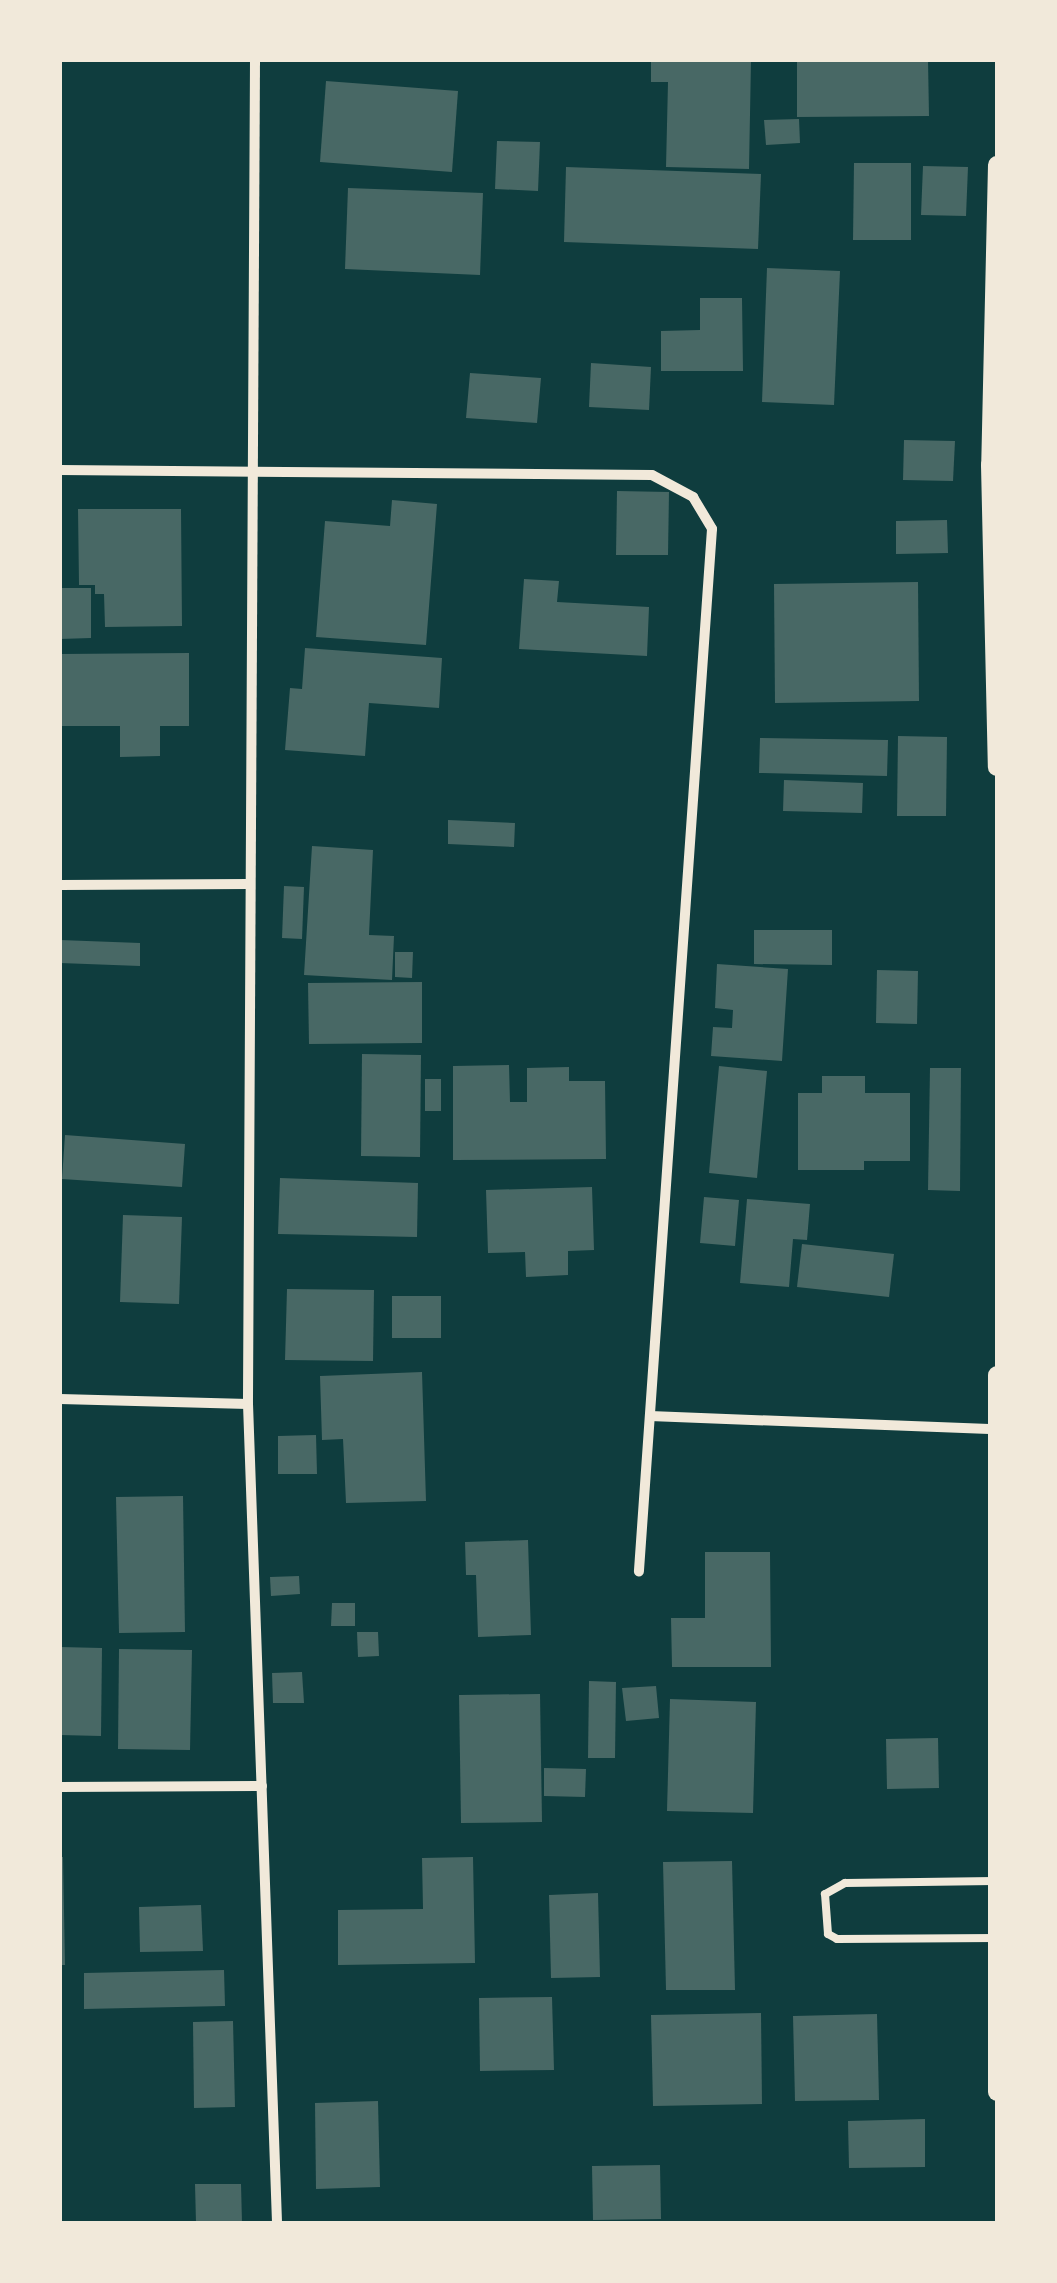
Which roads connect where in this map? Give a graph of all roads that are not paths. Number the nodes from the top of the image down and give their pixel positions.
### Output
1 (254, 60) edge
2 (997, 164) edge
3 (994, 465) edge
4 (60, 470) edge
5 (253, 472) junction
6 (997, 767) edge
7 (249, 884) junction
8 (60, 886) edge
9 (997, 1375) edge
10 (60, 1399) edge
11 (248, 1404) junction
12 (650, 1416) junction
13 (996, 1429) edge
14 (640, 1572) dead end
15 (262, 1786) junction
16 (60, 1787) edge
17 (994, 1881) junction
18 (996, 1938) edge
19 (996, 2042) edge
20 (997, 2092) edge
21 (278, 2223) edge

1 - 5 street
2 - 3 street
3 - 6 street
4 - 5 street
5 - 7 street
5 - 12 street
7 - 8 street
7 - 11 street
9 - 13 street
10 - 11 street
11 - 15 street
12 - 13 street
12 - 14 street
13 - 17 street
15 - 16 street
15 - 21 street
17 - 18 street
17 - 18 lane
18 - 19 street
19 - 20 street

